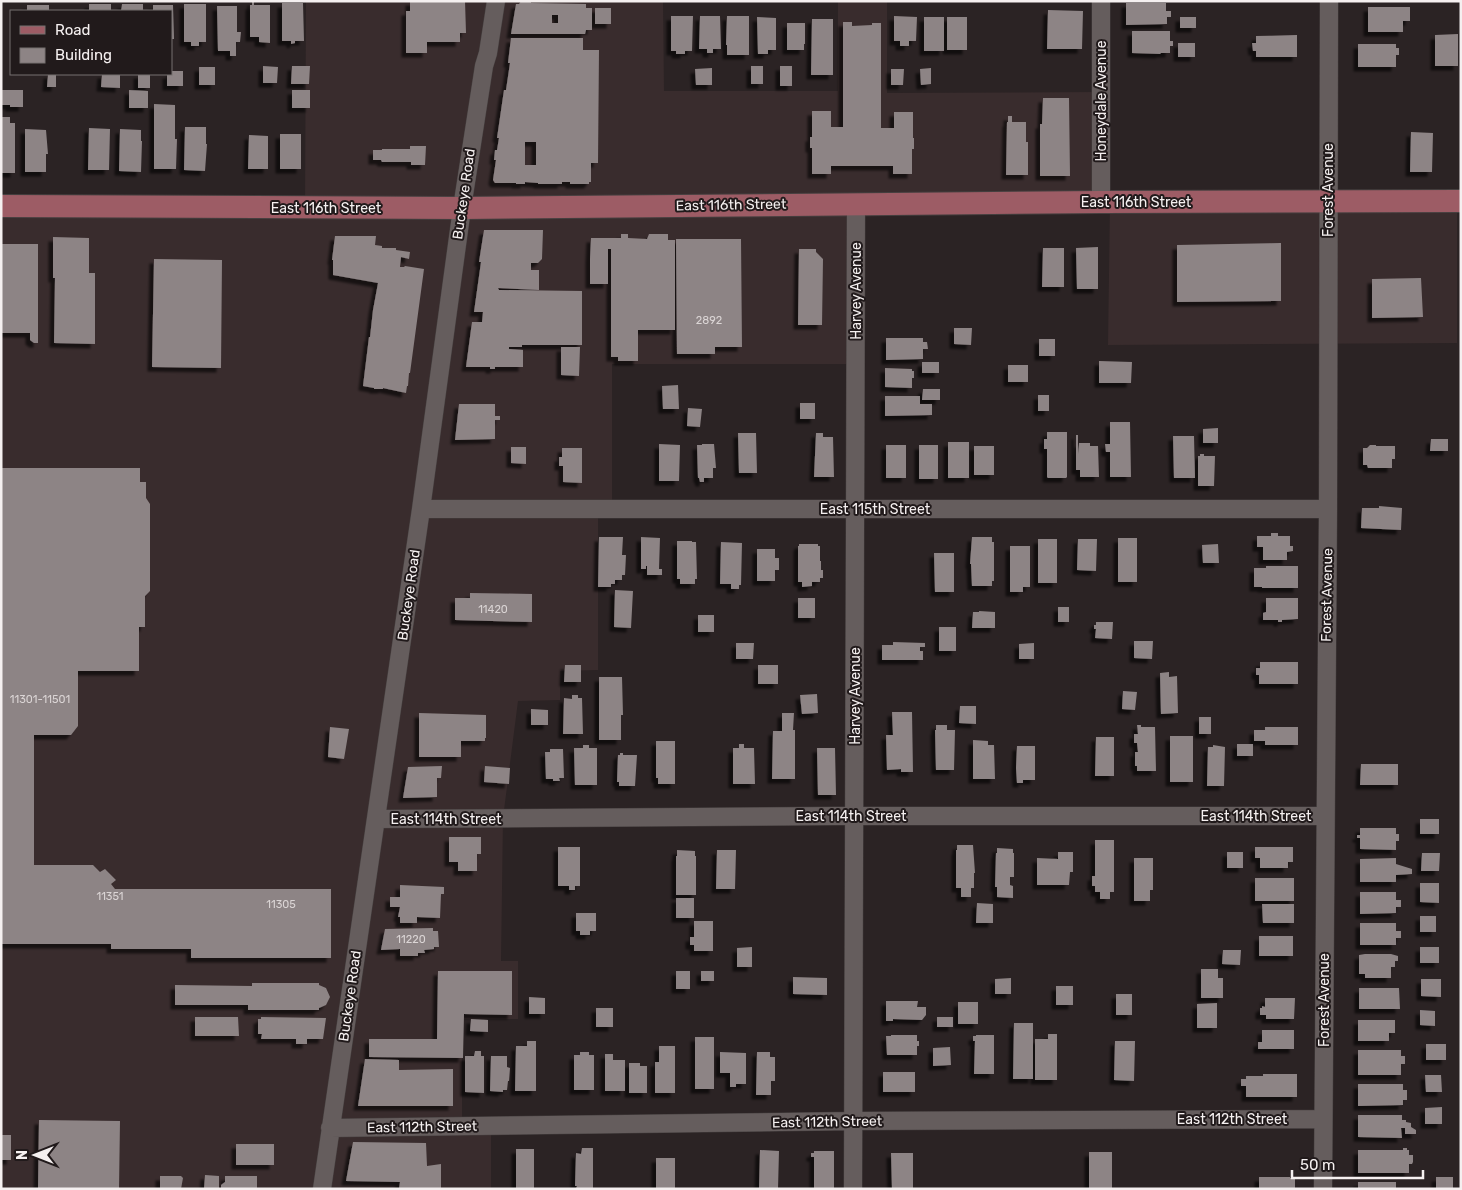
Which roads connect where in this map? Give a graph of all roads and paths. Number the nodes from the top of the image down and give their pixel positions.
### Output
1 (496, 1) edge
2 (1101, 1) edge
3 (1329, 1) edge
4 (1101, 202) junction
5 (1328, 202) junction
6 (1461, 202) edge
7 (856, 204) junction
8 (1, 206) edge
9 (462, 208) junction
10 (421, 509) junction
11 (856, 509) junction
12 (1328, 510) junction
13 (854, 816) junction
14 (1325, 816) junction
15 (376, 819) junction
16 (1323, 1119) junction
17 (854, 1121) junction
18 (330, 1128) junction
19 (322, 1189) edge
20 (853, 1189) edge
21 (1323, 1189) edge

1 - 9 street, Buckeye Road
2 - 4 street, Honeydale Avenue
3 - 5 street, Forest Avenue
4 - 5 main road, East 116th Street
4 - 7 main road, East 116th Street
5 - 6 main road, East 116th Street
5 - 12 street, Forest Avenue
7 - 9 main road, East 116th Street
7 - 11 street, Harvey Avenue
8 - 9 main road, East 116th Street
9 - 10 street, Buckeye Road
10 - 11 street, East 115th Street
10 - 15 street, Buckeye Road
11 - 12 street, East 115th Street
11 - 13 street, Harvey Avenue
12 - 14 street, Forest Avenue
13 - 14 street, East 114th Street
13 - 15 street, East 114th Street
13 - 17 street, Harvey Avenue
14 - 16 street, Forest Avenue
15 - 18 street, Buckeye Road
16 - 17 street, East 112th Street
16 - 21 street, Forest Avenue
17 - 18 street, East 112th Street
17 - 20 street, Harvey Avenue
18 - 19 street, Buckeye Road

